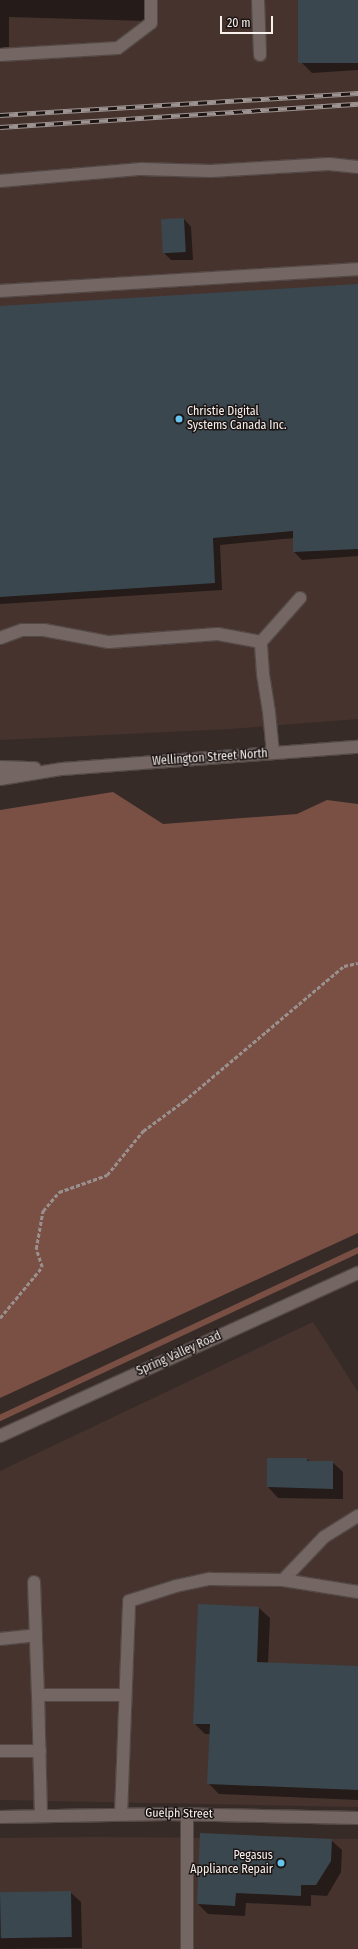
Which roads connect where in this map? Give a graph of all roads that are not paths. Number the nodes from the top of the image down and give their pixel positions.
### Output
1 (151, 0) edge
2 (258, 0) edge
3 (0, 55) edge
4 (260, 56) dead end
5 (358, 166) edge
6 (0, 181) edge
7 (358, 269) edge
8 (0, 291) edge
9 (300, 598) dead end
10 (0, 638) edge
11 (261, 642) junction
12 (358, 747) edge
13 (273, 753) junction
14 (0, 767) edge
15 (62, 769) junction
16 (0, 779) edge
17 (358, 1272) edge
18 (0, 1436) edge
19 (358, 1516) edge
20 (283, 1580) junction
21 (34, 1582) dead end
22 (358, 1592) edge
23 (36, 1635) junction
24 (0, 1639) edge
25 (38, 1695) junction
26 (125, 1696) junction
27 (0, 1751) edge
28 (40, 1751) junction
29 (121, 1814) junction
30 (187, 1814) junction
31 (41, 1816) junction
32 (0, 1817) edge
33 (358, 1818) edge
34 (187, 1949) edge

1 - 3 street
2 - 4 street
5 - 6 street
7 - 8 street
9 - 11 street
10 - 11 street
11 - 13 street
12 - 13 street, Wellington Street North
13 - 15 street, Wellington Street North
14 - 15 street, Wellington Street North
15 - 16 street, Wellington Street North
17 - 18 street, Spring Valley Road
19 - 20 street
20 - 22 street
20 - 26 street
21 - 23 street
23 - 24 street
23 - 25 street
25 - 26 street
25 - 28 street
26 - 29 street
27 - 28 street
28 - 31 street
29 - 30 street, Guelph Street
29 - 31 street, Guelph Street
30 - 33 street, Guelph Street
30 - 34 street
31 - 32 street, Guelph Street

